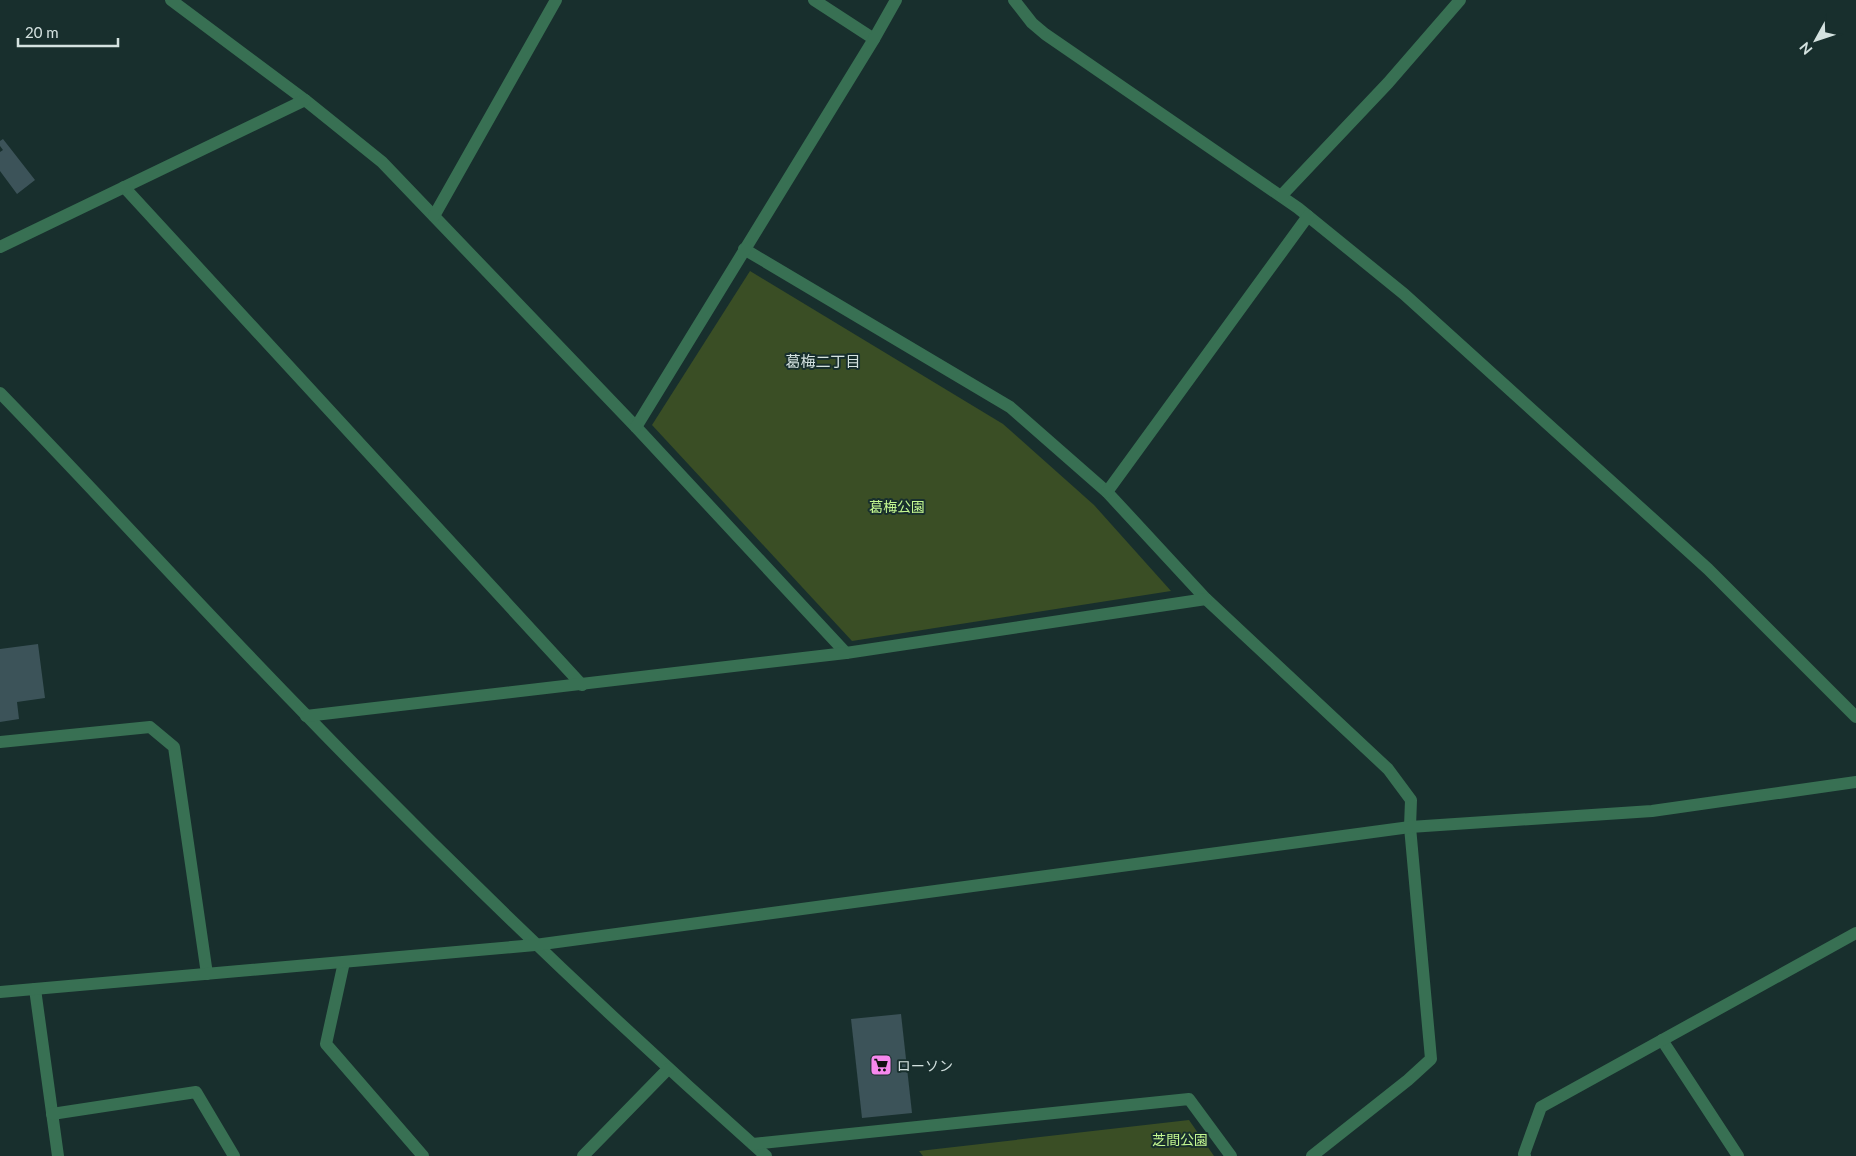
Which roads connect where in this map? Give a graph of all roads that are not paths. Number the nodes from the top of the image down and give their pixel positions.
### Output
1 (171, 0) edge
2 (556, 0) edge
3 (814, 0) edge
4 (896, 0) edge
5 (1014, 0) edge
6 (1460, 0) edge
7 (874, 39) junction
8 (305, 100) junction
9 (124, 187) junction
10 (1281, 196) junction
11 (434, 216) junction
12 (1308, 216) junction
13 (0, 247) edge
14 (744, 249) junction
15 (0, 393) edge
16 (636, 427) junction
17 (1107, 492) junction
18 (1206, 599) junction
19 (846, 654) junction
20 (582, 685) junction
21 (306, 716) junction
22 (1856, 717) edge
23 (0, 742) edge
24 (1856, 782) edge
25 (1410, 827) junction
26 (1856, 933) edge
27 (535, 945) junction
28 (344, 962) junction
29 (207, 974) junction
30 (35, 989) junction
31 (0, 992) edge
32 (1662, 1040) junction
33 (668, 1069) junction
34 (52, 1114) junction
35 (753, 1144) junction
36 (58, 1156) edge
37 (234, 1156) edge
38 (423, 1156) edge
39 (583, 1156) edge
40 (766, 1156) edge
41 (1231, 1156) edge
42 (1312, 1156) edge
43 (1525, 1156) edge
44 (1738, 1156) edge

1 - 8 street
2 - 11 street
3 - 7 street
4 - 7 street
5 - 10 street
6 - 10 street
7 - 14 street
8 - 9 street
8 - 11 street
9 - 13 street
9 - 20 street
10 - 12 street
11 - 16 street
12 - 17 street
12 - 22 street
14 - 16 street
14 - 17 street
15 - 21 street
16 - 19 street
17 - 18 street
18 - 19 street
18 - 25 street
19 - 20 street
20 - 21 street
21 - 27 street
23 - 29 street
24 - 25 street
25 - 27 street
25 - 42 street
26 - 32 street
27 - 28 street
27 - 33 street
28 - 29 street
28 - 38 street
29 - 30 street
30 - 31 street
30 - 34 street
32 - 43 street
32 - 44 street
33 - 35 street
33 - 39 street
34 - 36 street
34 - 37 street
35 - 40 street
35 - 41 street

